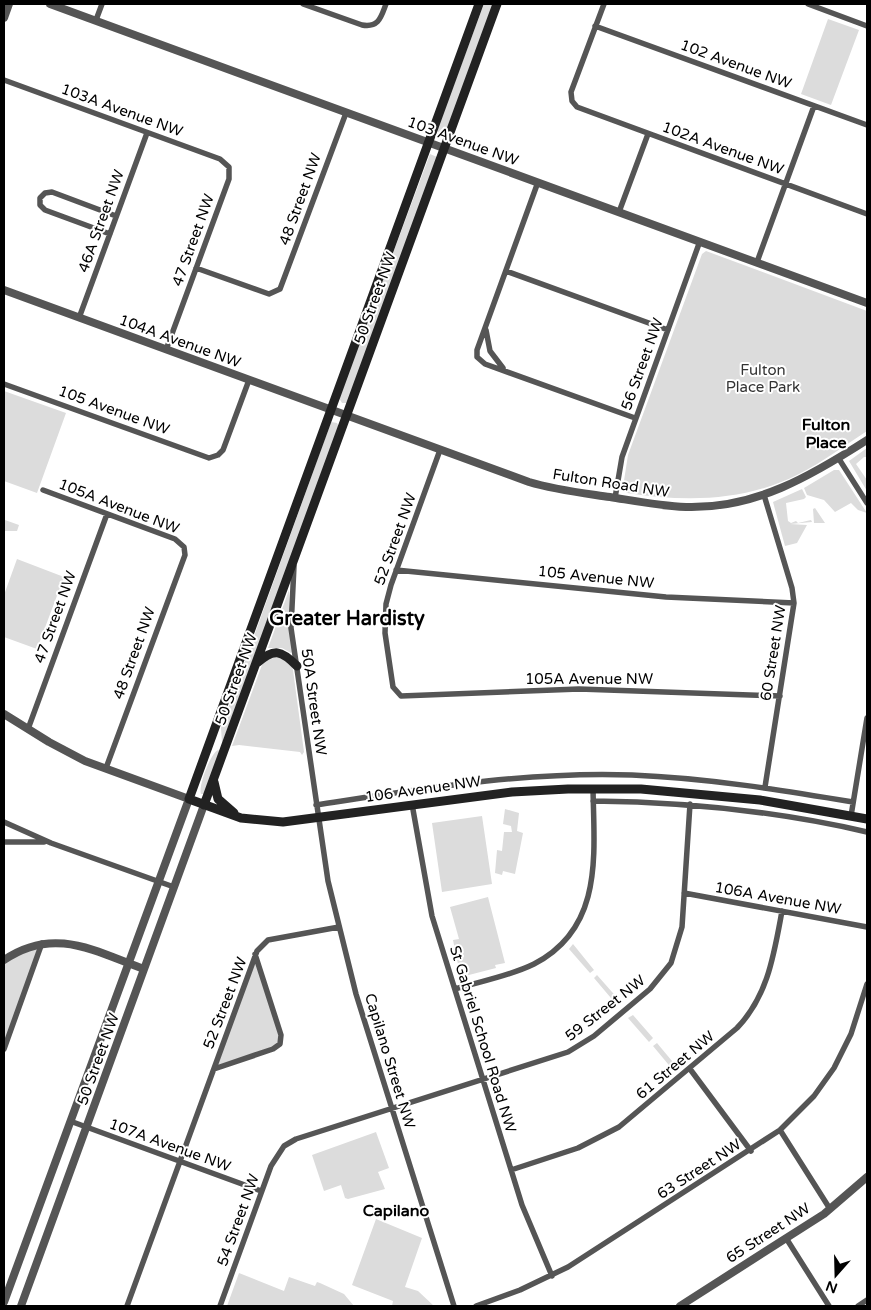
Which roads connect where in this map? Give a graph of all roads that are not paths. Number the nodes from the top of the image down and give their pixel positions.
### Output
1 (9, 4) edge
2 (50, 4) edge
3 (102, 4) edge
4 (303, 4) edge
5 (386, 4) edge
6 (479, 4) edge
7 (497, 4) edge
8 (604, 4) edge
9 (808, 4) edge
10 (4, 18) edge
11 (96, 20) junction
12 (596, 26) junction
13 (867, 26) edge
14 (4, 80) edge
15 (814, 106) junction
16 (346, 112) junction
17 (867, 125) edge
18 (147, 133) junction
19 (648, 134) junction
20 (428, 143) junction
21 (445, 149) junction
22 (229, 166) joint
23 (538, 182) junction
24 (785, 184) junction
25 (619, 212) junction
26 (867, 214) edge
27 (116, 216) junction
28 (110, 234) junction
29 (700, 241) junction
30 (757, 262) junction
31 (196, 268) junction
32 (506, 271) junction
33 (4, 290) edge
34 (867, 303) edge
35 (79, 318) junction
36 (487, 322) junction
37 (668, 330) junction
38 (166, 350) junction
39 (506, 371) junction
40 (249, 380) junction
41 (4, 384) edge
42 (331, 410) junction
43 (347, 416) junction
44 (636, 418) junction
45 (867, 440) edge
46 (440, 450) junction
47 (838, 459) junction
48 (43, 490) dead end
49 (764, 495) junction
50 (615, 498) junction
51 (867, 503) edge
52 (106, 514) junction
53 (184, 547) joint
54 (295, 559) junction
55 (396, 570) junction
56 (794, 603) junction
57 (257, 664) junction
58 (297, 666) junction
59 (399, 695) joint
60 (780, 696) junction
61 (4, 714) edge
62 (867, 718) edge
63 (28, 729) junction
64 (106, 768) junction
65 (214, 777) junction
66 (765, 787) junction
67 (593, 788) junction
68 (189, 798) junction
69 (593, 801) junction
70 (853, 802) junction
71 (412, 804) junction
72 (690, 804) junction
73 (204, 805) junction
74 (316, 805) junction
75 (851, 816) junction
76 (241, 818) junction
77 (318, 818) junction
78 (867, 820) edge
79 (4, 822) edge
80 (867, 832) edge
81 (4, 842) edge
82 (51, 843) junction
83 (158, 881) junction
84 (174, 887) junction
85 (684, 893) junction
86 (782, 911) junction
87 (339, 927) junction
88 (867, 927) edge
89 (42, 943) junction
90 (255, 954) junction
91 (4, 960) edge
92 (128, 963) junction
93 (144, 969) junction
94 (867, 984) edge
95 (455, 990) junction
96 (4, 1049) edge
97 (214, 1069) junction
98 (690, 1069) junction
99 (483, 1081) junction
100 (392, 1109) junction
101 (70, 1121) junction
102 (88, 1128) junction
103 (780, 1130) junction
104 (284, 1146) joint
105 (751, 1150) junction
106 (180, 1161) junction
107 (511, 1170) junction
108 (867, 1177) edge
109 (261, 1191) junction
110 (830, 1209) junction
111 (786, 1238) junction
112 (552, 1276) junction
113 (867, 1300) edge
114 (4, 1302) edge
115 (21, 1306) edge
116 (126, 1306) edge
117 (220, 1306) edge
118 (454, 1306) edge
119 (476, 1306) edge
120 (680, 1306) edge
121 (830, 1306) edge
122 (858, 1306) edge

1 - 10 street
2 - 11 street, 103 Avenue NW
3 - 11 street
4 - 5 street
6 - 20 main road, 50 Street NW
7 - 21 main road, 50 Street NW
8 - 12 street
9 - 13 street
11 - 16 street, 103 Avenue NW
12 - 15 street, 102 Avenue NW
12 - 19 street, 102A Avenue NW
14 - 18 street, 103A Avenue NW
15 - 17 street, 102 Avenue NW
15 - 24 street
16 - 20 street, 103 Avenue NW
16 - 31 street, 48 Street NW
18 - 22 street, 103A Avenue NW
18 - 27 street, 46A Street NW
19 - 24 street, 102A Avenue NW
19 - 25 street
20 - 21 street, 103 Avenue NW
20 - 42 main road, 50 Street NW
21 - 23 street, 103 Avenue NW
21 - 43 main road, 50 Street NW
22 - 31 street, 47 Street NW
23 - 25 street, 103 Avenue NW
23 - 32 street
24 - 26 street, 102A Avenue NW
24 - 30 street
25 - 29 street, 103 Avenue NW
27 - 28 street, 46A Street NW
27 - 28 street
28 - 35 street, 46A Street NW
29 - 30 street, 103 Avenue NW
29 - 37 street, 56 Street NW
30 - 34 street, 103 Avenue NW
31 - 38 street, 47 Street NW
32 - 36 street
32 - 37 street
33 - 35 street, 104A Avenue NW
35 - 38 street, 104A Avenue NW
36 - 39 street
36 - 39 street
37 - 44 street, 56 Street NW
38 - 40 street, 104A Avenue NW
39 - 44 street
40 - 41 street, 105 Avenue NW
40 - 42 street, 104A Avenue NW
42 - 43 street, 104A Avenue NW
42 - 68 main road, 50 Street NW
43 - 46 street, Fulton Road NW
43 - 54 main road, 50 Street NW
44 - 50 street, 56 Street NW
45 - 47 street, Fulton Road NW
46 - 50 street, Fulton Road NW
46 - 55 street, 52 Street NW
47 - 49 street, Fulton Road NW
47 - 51 street
48 - 52 street, 105A Avenue NW
49 - 50 street, Fulton Road NW
49 - 56 street, 60 Street NW
52 - 53 street, 105A Avenue NW
52 - 63 street, 47 Street NW
53 - 64 street, 48 Street NW
54 - 57 main road, 50 Street NW
54 - 58 street, 50A Street NW
55 - 56 street, 105 Avenue NW
55 - 59 street, 52 Street NW
56 - 60 street, 60 Street NW
57 - 58 main road
57 - 65 main road, 50 Street NW
58 - 74 street, 50A Street NW
59 - 60 street, 105A Avenue NW
60 - 66 street, 60 Street NW
61 - 63 street, 106 Avenue NW
62 - 70 street
63 - 64 street, 106 Avenue NW
64 - 68 street, 106 Avenue NW
65 - 73 main road, 50 Street NW
65 - 76 main road
66 - 70 street, 106 Avenue NW
66 - 74 street, 106 Avenue NW
67 - 69 street
67 - 71 main road, 106 Avenue NW
67 - 75 main road, 106 Avenue NW
68 - 73 main road, 106 Avenue NW
68 - 83 street, 50 Street NW
69 - 72 street
69 - 95 street
70 - 75 street
71 - 77 main road, 106 Avenue NW
71 - 95 street, St Gabriel School Road NW
72 - 80 street
72 - 85 street, 59 Street NW
73 - 76 main road, 106 Avenue NW
73 - 84 street, 50 Street NW
74 - 77 street, 50A Street NW
75 - 78 main road, 106 Avenue NW
76 - 77 main road, 106 Avenue NW
77 - 87 street, Capilano Street NW
79 - 82 street
81 - 82 street
82 - 83 street
83 - 84 street
83 - 92 street, 50 Street NW
84 - 93 street, 50 Street NW
85 - 86 street, 106A Avenue NW
85 - 99 street, 59 Street NW
86 - 88 street, 106A Avenue NW
86 - 98 street, 61 Street NW
87 - 90 street
87 - 100 street, Capilano Street NW
89 - 91 street
89 - 92 street
89 - 96 street
90 - 97 street, 52 Street NW
90 - 97 street, 52 Street NW
92 - 93 street
92 - 101 street, 50 Street NW
93 - 102 street, 50 Street NW
94 - 103 street, 63 Street NW
95 - 99 street, St Gabriel School Road NW
97 - 106 street, 52 Street NW
98 - 105 street
98 - 107 street, 61 Street NW
99 - 100 street, 59 Street NW
99 - 107 street, St Gabriel School Road NW
100 - 104 street, 59 Street NW
100 - 118 street, Capilano Street NW
101 - 102 street, 107A Avenue NW
101 - 114 street, 50 Street NW
102 - 106 street, 107A Avenue NW
102 - 115 street, 50 Street NW
103 - 105 street, 63 Street NW
103 - 110 street
104 - 109 street, 54 Street NW
105 - 112 street, 63 Street NW
106 - 109 street, 107A Avenue NW
106 - 116 street, 52 Street NW
107 - 112 street, St Gabriel School Road NW
108 - 110 street, 65 Street NW
109 - 117 street, 54 Street NW
110 - 111 street, 65 Street NW
111 - 120 street, 65 Street NW
111 - 121 street
112 - 119 street, 63 Street NW
113 - 122 street

